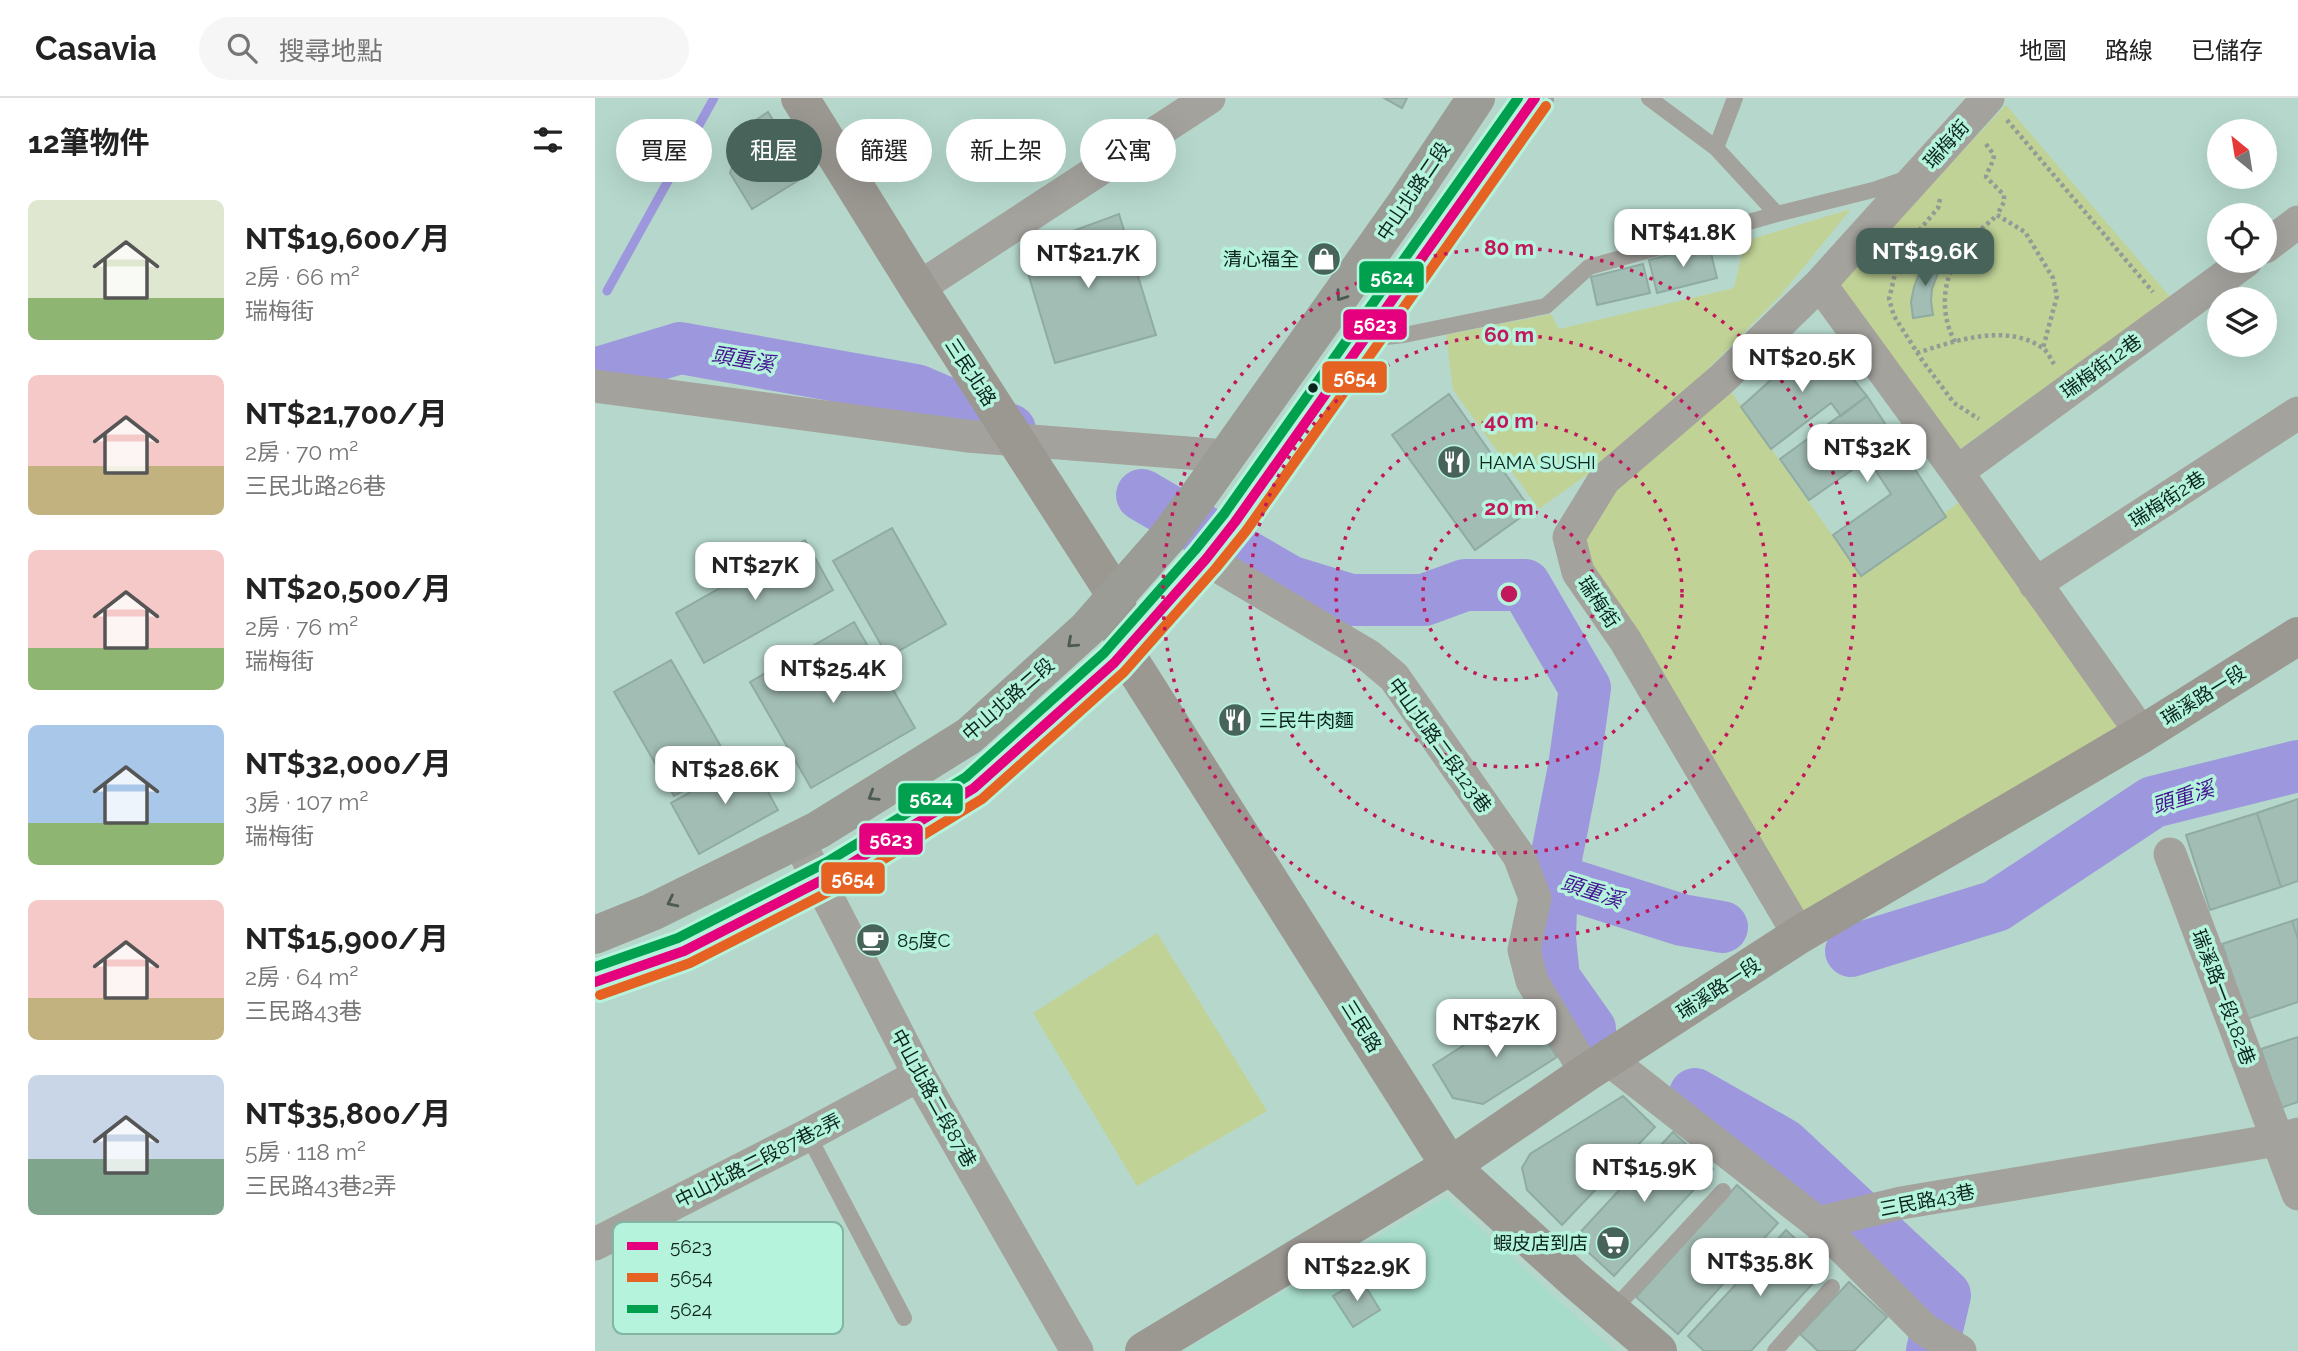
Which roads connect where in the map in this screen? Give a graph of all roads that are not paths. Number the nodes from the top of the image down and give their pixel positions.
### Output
1 (800, 98) edge
2 (1209, 98) edge
3 (1476, 98) edge
4 (1535, 98) edge
5 (1649, 98) edge
6 (1735, 98) edge
7 (1993, 112) edge
8 (1716, 148) junction
9 (1930, 182) junction
10 (1777, 214) junction
11 (2298, 222) edge
12 (2277, 238) edge
13 (2229, 273) edge
14 (1820, 284) junction
15 (918, 288) junction
16 (1366, 340) junction
17 (601, 387) edge
18 (2298, 413) edge
19 (1015, 440) junction
20 (1227, 456) junction
21 (1957, 472) junction
22 (1206, 559) junction
23 (2035, 584) junction
24 (1116, 596) junction
25 (2298, 636) edge
26 (1124, 651) junction
27 (2142, 734) junction
28 (798, 840) junction
29 (2170, 854) dead end
30 (820, 881) junction
31 (595, 935) edge
32 (1799, 935) junction
33 (595, 982) edge
34 (1597, 1066) junction
35 (919, 1075) junction
36 (808, 1135) junction
37 (2288, 1137) edge
38 (1450, 1166) junction
39 (1723, 1191) dead end
40 (2298, 1194) edge
41 (638, 1222) edge
42 (1818, 1223) junction
43 (613, 1235) edge
44 (595, 1244) edge
45 (1832, 1287) dead end
46 (1612, 1311) junction
47 (904, 1318) dead end
48 (1077, 1351) edge
49 (1145, 1351) edge
50 (1658, 1351) edge
51 (1775, 1351) edge
52 (1959, 1351) edge

1 - 15 street, 三民北路
2 - 15 street
3 -> 20 main road, 中山北路二段
4 - 16 main road
5 - 8 lane
6 - 8 lane
7 - 9 street, 瑞梅街
8 - 10 lane
9 - 10 lane
9 - 14 street, 瑞梅街
10 - 16 lane
11 - 12 street
13 - 21 street, 瑞梅街12巷
14 - 21 street
14 - 32 street, 瑞梅街
15 - 19 street, 三民北路
16 - 22 main road
17 - 19 street
18 - 23 street, 瑞梅街2巷
19 - 20 street
19 - 24 street, 三民北路
20 - 24 main road, 中山北路二段
21 - 23 street
22 - 26 main road
22 - 34 street, 中山北路二段123巷
23 - 27 street
24 - 26 street, 三民北路
24 -> 28 main road, 中山北路二段
25 - 27 street, 瑞溪路一段
26 - 30 main road
26 - 38 street, 三民路
27 - 32 street, 瑞溪路一段
28 - 30 street, 中山北路二段87巷
28 -> 31 main road, 中山北路二段
29 - 37 street, 瑞溪路一段182巷
30 - 33 main road
30 - 35 street, 中山北路二段87巷
32 - 34 street, 瑞溪路一段
34 - 38 street, 瑞溪路一段
34 - 42 street
35 - 36 street, 中山北路二段87巷2弄
35 - 48 street, 中山北路二段87巷
36 - 41 street, 中山北路二段87巷2弄
36 - 47 lane
37 - 40 street, 瑞溪路一段182巷
37 - 42 street, 三民路43巷
38 - 46 street, 三民路
38 - 49 street, 瑞溪路一段
39 - 46 lane
42 - 52 street
43 - 44 street, 中山北路二段87巷2弄
45 - 51 lane
46 - 50 street, 三民路

